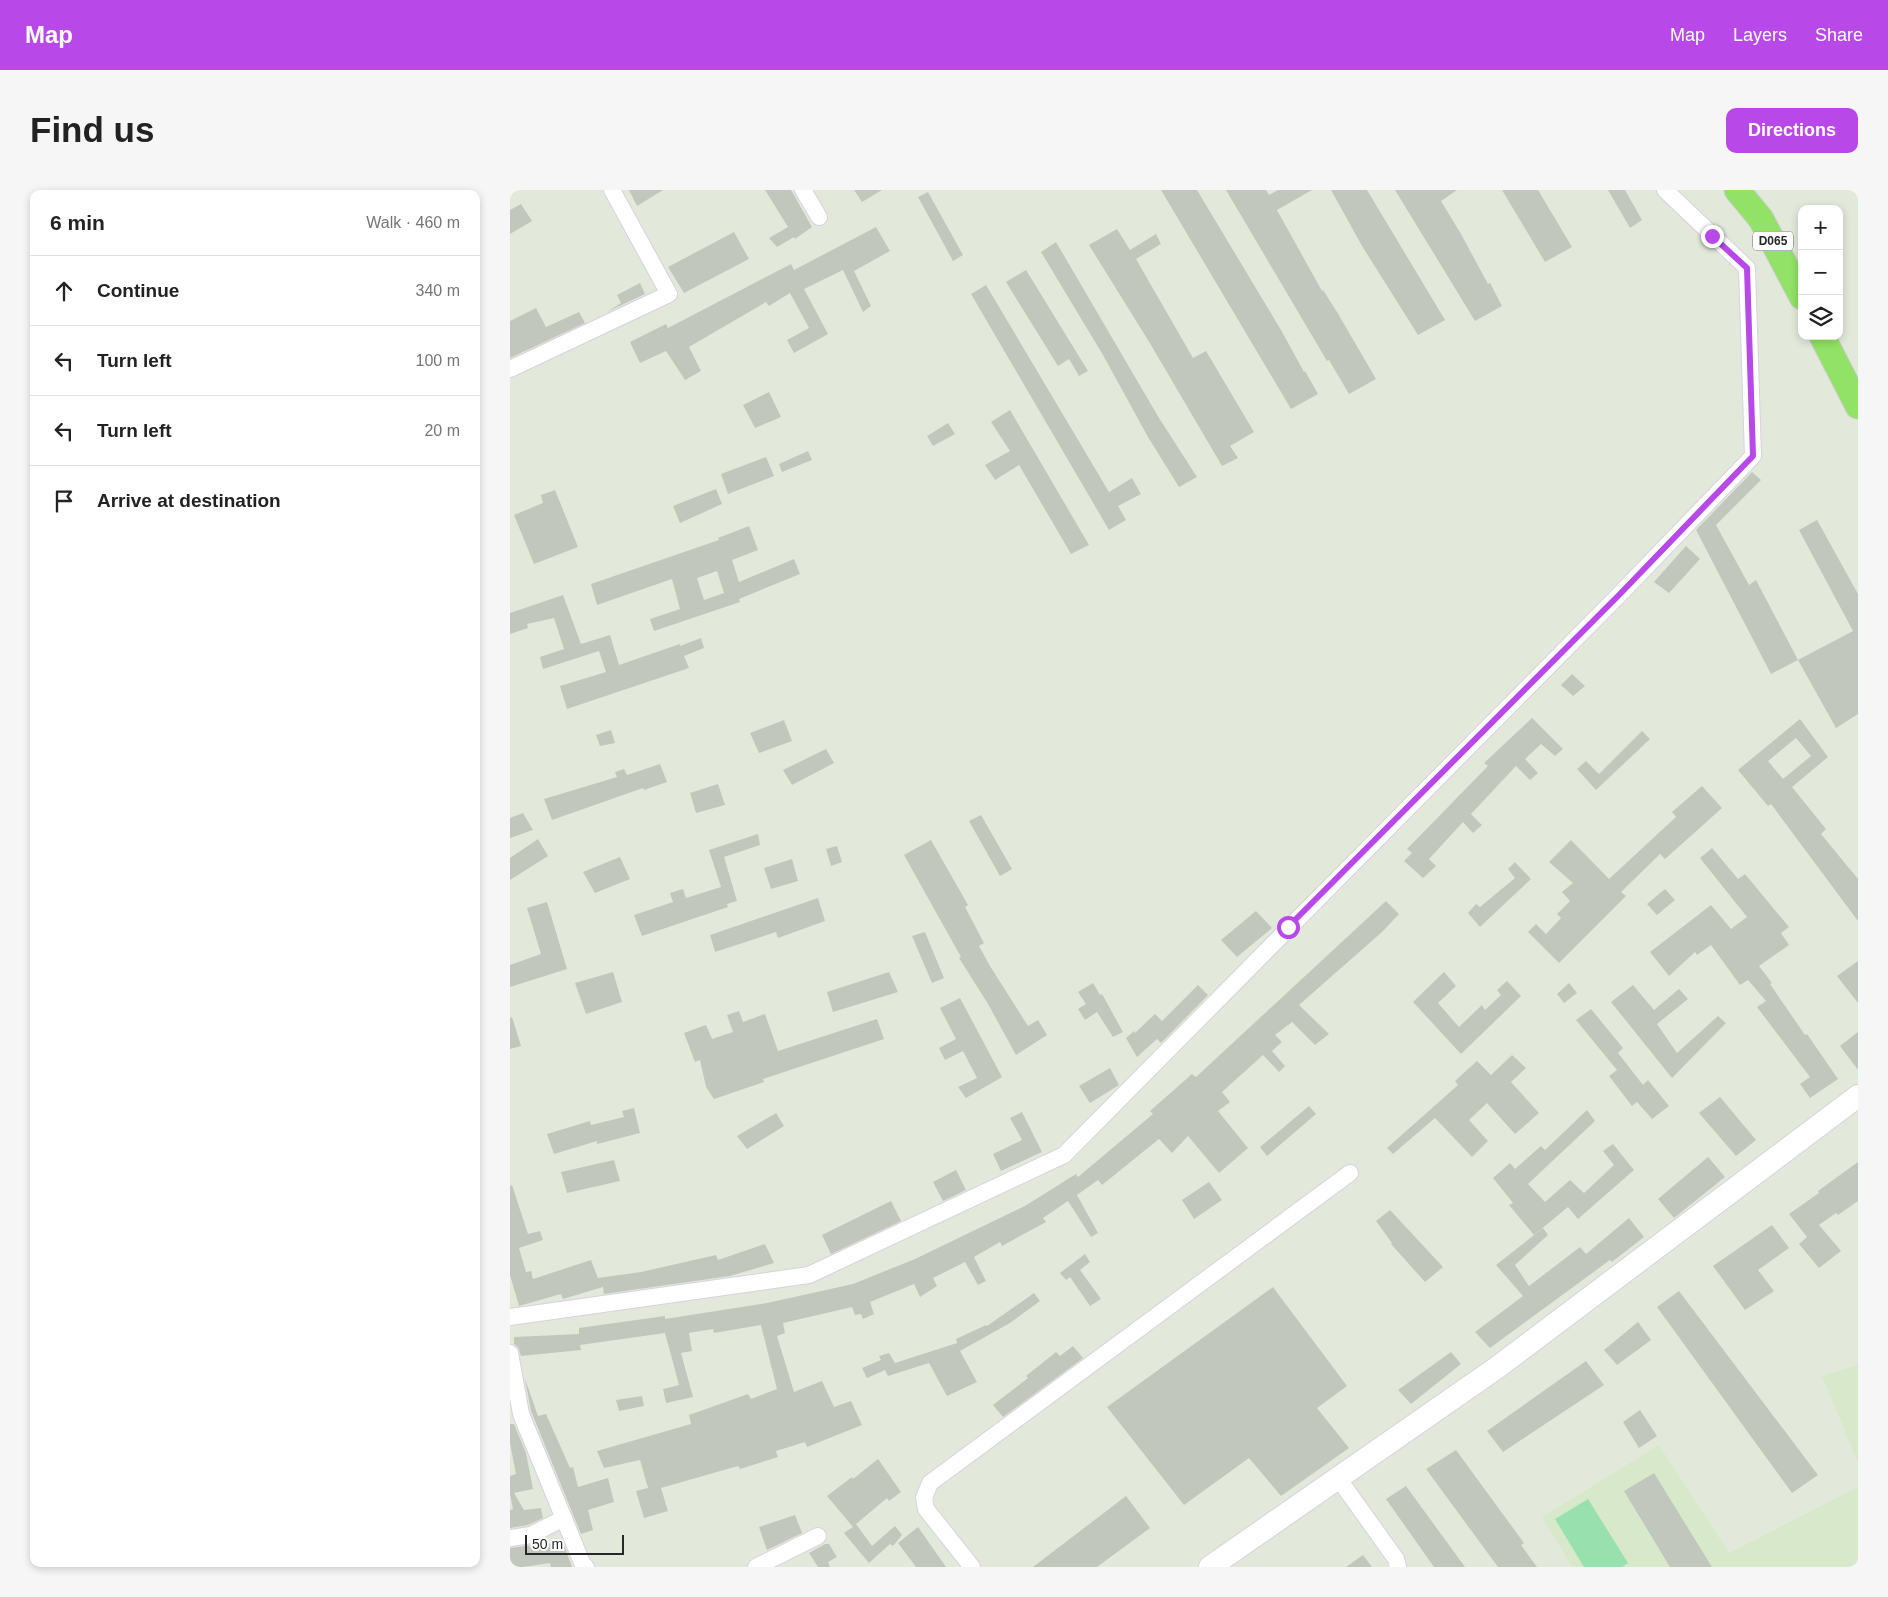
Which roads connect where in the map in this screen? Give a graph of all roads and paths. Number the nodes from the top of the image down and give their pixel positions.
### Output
1 (612, 190) edge
2 (803, 190) edge
3 (1665, 190) edge
4 (1737, 190) edge
5 (819, 217) dead end
6 (1801, 295) edge
7 (1824, 340) edge
8 (510, 369) edge
9 (1858, 406) edge
10 (1858, 1096) edge
11 (1350, 1173) dead end
12 (510, 1317) edge
13 (510, 1353) edge
14 (515, 1414) edge
15 (1338, 1478) junction
16 (564, 1518) junction
17 (818, 1536) dead end
18 (510, 1538) edge
19 (586, 1567) edge
20 (756, 1567) edge
21 (972, 1567) edge
22 (1210, 1567) edge
23 (1398, 1567) edge

1 - 8 street
2 - 5 street
3 - 12 street
4 - 6 main road, D065
7 - 9 main road
10 - 15 street
11 - 21 street
13 - 14 street
14 - 16 street
15 - 22 street
15 - 23 street
16 - 18 street
16 - 19 street
17 - 20 street

